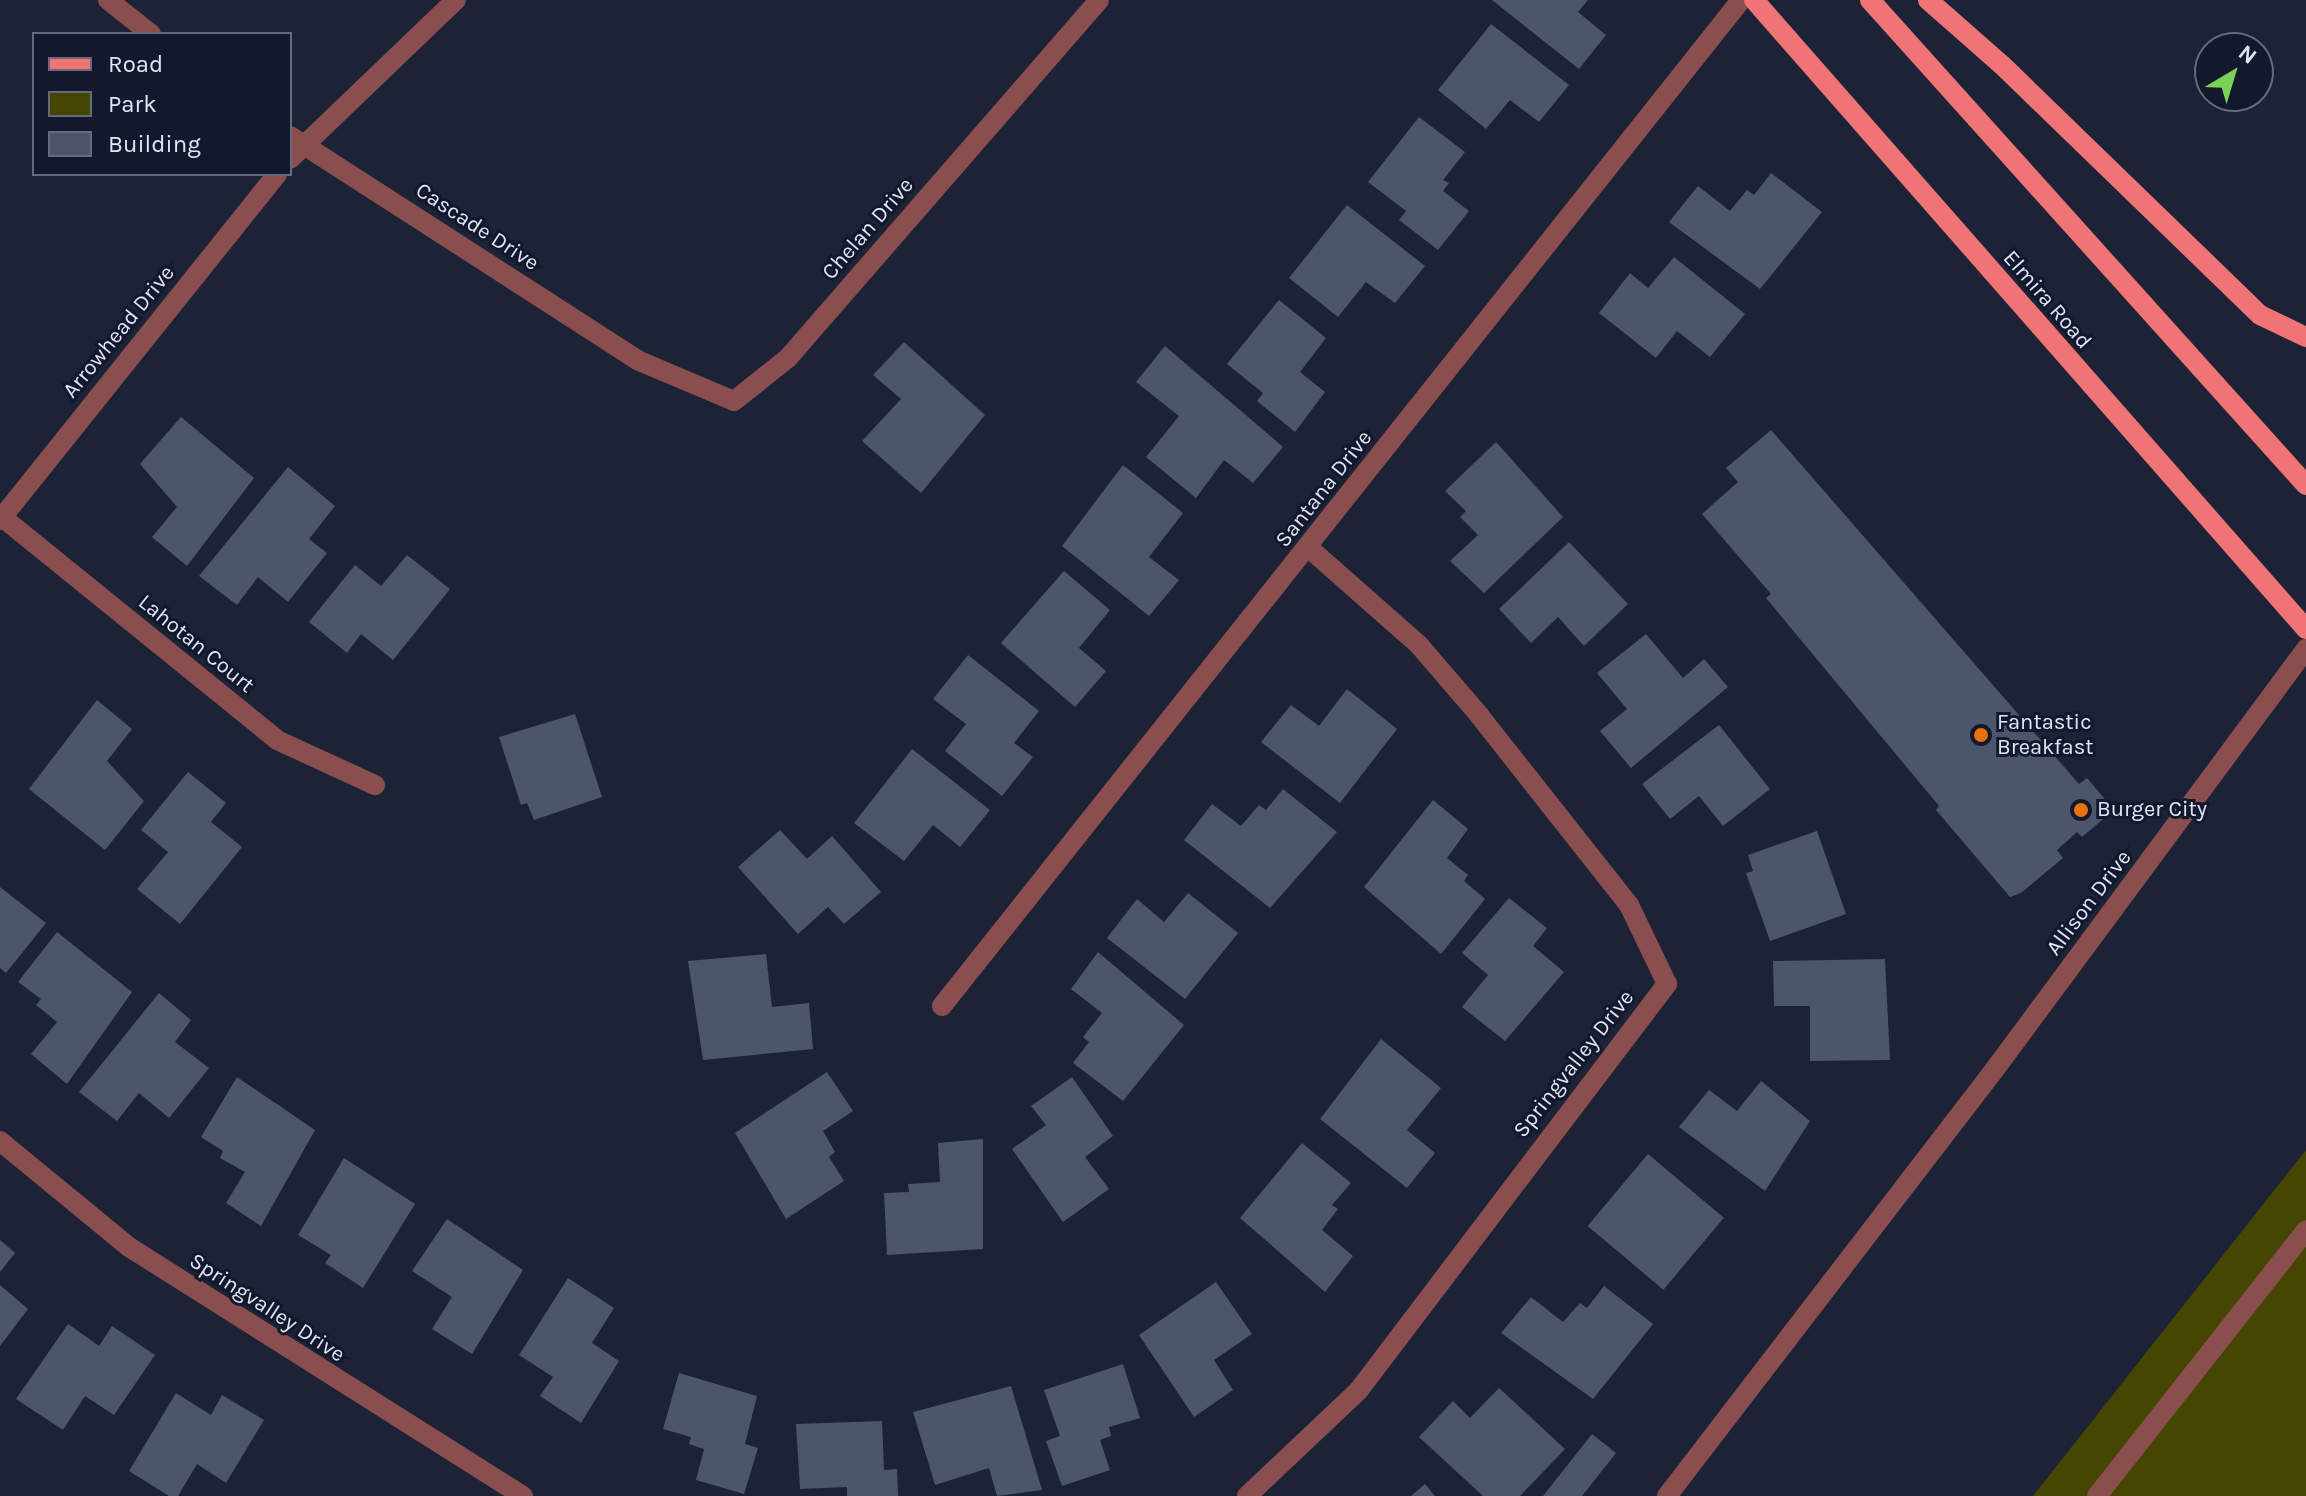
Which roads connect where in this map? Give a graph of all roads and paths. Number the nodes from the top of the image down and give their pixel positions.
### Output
1 (108, 0) edge
2 (456, 0) edge
3 (1099, 0) edge
4 (1741, 0) edge
5 (1754, 0) edge
6 (1870, 0) edge
7 (1928, 0) edge
8 (148, 32) edge
9 (295, 147) edge
10 (275, 176) edge
11 (2306, 337) edge
12 (637, 360) joint
13 (2306, 485) edge
14 (1, 518) edge
15 (1309, 548) junction
16 (2306, 629) edge
17 (2306, 649) edge
18 (375, 785) dead end
19 (942, 1006) dead end
20 (0, 1141) edge
21 (2306, 1230) edge
22 (523, 1496) edge
23 (1247, 1496) edge
24 (1667, 1496) edge
25 (2097, 1496) edge

1 - 8 street
2 - 9 street
3 - 12 street, Chelan Drive
4 - 15 street, Santana Drive
5 - 16 main road, Elmira Road
6 - 13 main road
7 - 11 main road
9 - 12 street, Cascade Drive
10 - 14 street, Arrowhead Drive
14 - 18 street, Lahotan Court
15 - 19 street, Santana Drive
15 - 23 street, Springvalley Drive
17 - 24 street, Allison Drive
20 - 22 street, Springvalley Drive
21 - 25 street

